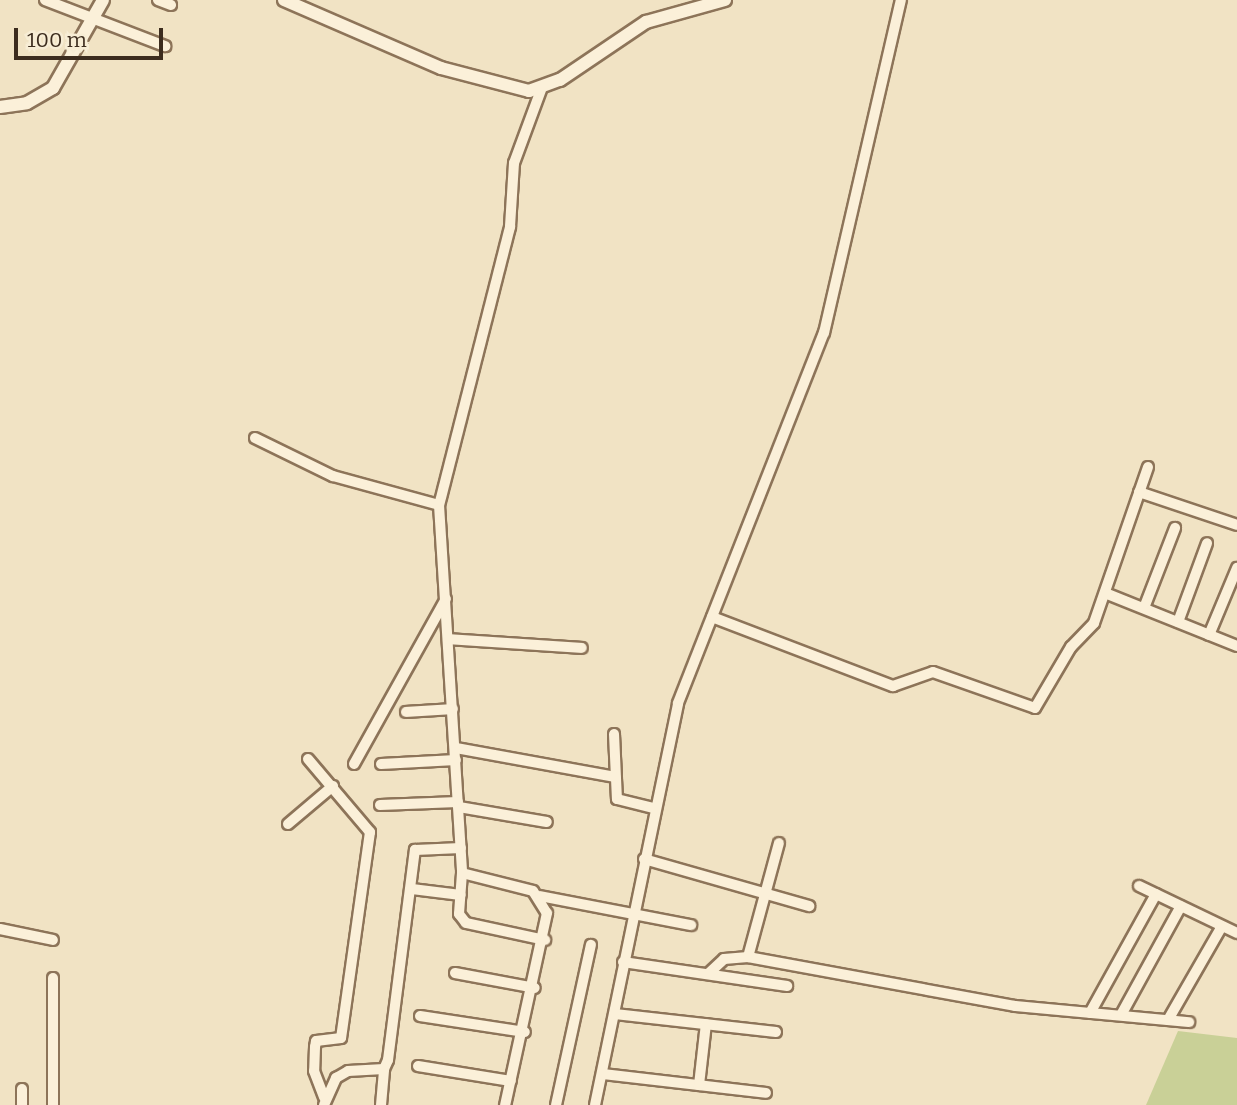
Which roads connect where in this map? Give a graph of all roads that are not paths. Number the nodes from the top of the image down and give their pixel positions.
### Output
1 (45, 0) edge
2 (103, 0) edge
3 (158, 0) edge
4 (284, 0) edge
5 (725, 0) edge
6 (901, 0) edge
7 (171, 5) dead end
8 (95, 15) junction
9 (165, 47) dead end
10 (541, 90) junction
11 (0, 107) edge
12 (255, 438) dead end
13 (1148, 467) dead end
14 (1139, 492) junction
15 (439, 505) junction
16 (1237, 525) edge
17 (1175, 528) dead end
18 (1207, 543) dead end
19 (1237, 568) edge
20 (1105, 593) junction
21 (446, 599) junction
22 (1144, 608) junction
23 (712, 617) junction
24 (1178, 622) junction
25 (1209, 635) junction
26 (448, 639) junction
27 (1237, 646) edge
28 (582, 649) dead end
29 (453, 709) junction
30 (406, 712) dead end
31 (614, 734) dead end
32 (456, 754) junction
33 (309, 759) dead end
34 (354, 764) dead end
35 (381, 764) dead end
36 (615, 777) junction
37 (333, 786) junction
38 (380, 805) dead end
39 (459, 805) junction
40 (654, 808) junction
41 (547, 821) dead end
42 (288, 824) dead end
43 (779, 843) dead end
44 (461, 848) junction
45 (644, 859) junction
46 (462, 873) junction
47 (1139, 886) dead end
48 (412, 889) junction
49 (762, 892) junction
50 (1156, 894) junction
51 (461, 895) junction
52 (540, 896) junction
53 (809, 906) dead end
54 (1181, 906) junction
55 (633, 912) junction
56 (691, 925) dead end
57 (1222, 926) junction
58 (0, 929) edge
59 (1237, 933) edge
60 (53, 940) dead end
61 (545, 940) junction
62 (591, 945) dead end
63 (748, 957) junction
64 (623, 962) junction
65 (455, 972) dead end
66 (708, 974) junction
67 (52, 978) dead end
68 (787, 986) dead end
69 (535, 988) junction
70 (1090, 1013) junction
71 (615, 1014) junction
72 (1121, 1015) junction
73 (420, 1016) dead end
74 (1168, 1020) junction
75 (1189, 1022) dead end
76 (706, 1024) junction
77 (525, 1032) junction
78 (775, 1032) dead end
79 (418, 1066) dead end
80 (384, 1069) junction
81 (603, 1074) junction
82 (511, 1081) junction
83 (699, 1086) junction
84 (22, 1089) dead end
85 (766, 1093) dead end
86 (324, 1101) edge
87 (22, 1105) edge
88 (53, 1105) edge
89 (381, 1105) edge
90 (505, 1105) edge
91 (556, 1105) edge
92 (595, 1105) edge

1 - 8 street
2 - 8 street
3 - 7 street
4 - 10 street
5 - 10 street
6 - 23 street
8 - 9 street
8 - 11 street
10 - 15 street
12 - 15 street
13 - 14 street
14 - 16 street
14 - 20 street
15 - 21 street
17 - 22 street
18 - 24 street
19 - 25 street
20 - 22 street
20 - 23 street
21 - 26 street
21 - 34 street
22 - 24 street
23 - 40 street
24 - 25 street
25 - 27 street
26 - 28 street
26 - 29 street
29 - 30 street
29 - 32 street
31 - 36 street
32 - 35 street
32 - 36 street
32 - 39 street
33 - 37 street
36 - 40 street
37 - 42 street
37 - 86 street
38 - 39 street
39 - 41 street
39 - 44 street
40 - 45 street
43 - 49 street
44 - 46 street
44 - 48 street
45 - 49 street
45 - 55 street
46 - 51 street
46 - 52 street
47 - 50 street
48 - 51 street
48 - 80 street
49 - 53 street
49 - 63 street
50 - 54 street
50 - 70 street
51 - 61 street
52 - 55 street
52 - 61 street
54 - 57 street
54 - 72 street
55 - 56 street
55 - 64 street
57 - 59 street
57 - 74 street
58 - 60 street
61 - 69 street
62 - 91 street
63 - 66 street
63 - 70 street
64 - 66 street
64 - 71 street
65 - 69 street
66 - 68 street
67 - 88 street
69 - 77 street
70 - 72 street
71 - 76 street
71 - 81 street
72 - 74 street
73 - 77 street
74 - 75 street
76 - 78 street
76 - 83 street
77 - 82 street
79 - 82 street
80 - 86 street
80 - 89 street
81 - 83 street
81 - 92 street
82 - 90 street
83 - 85 street
84 - 87 street

